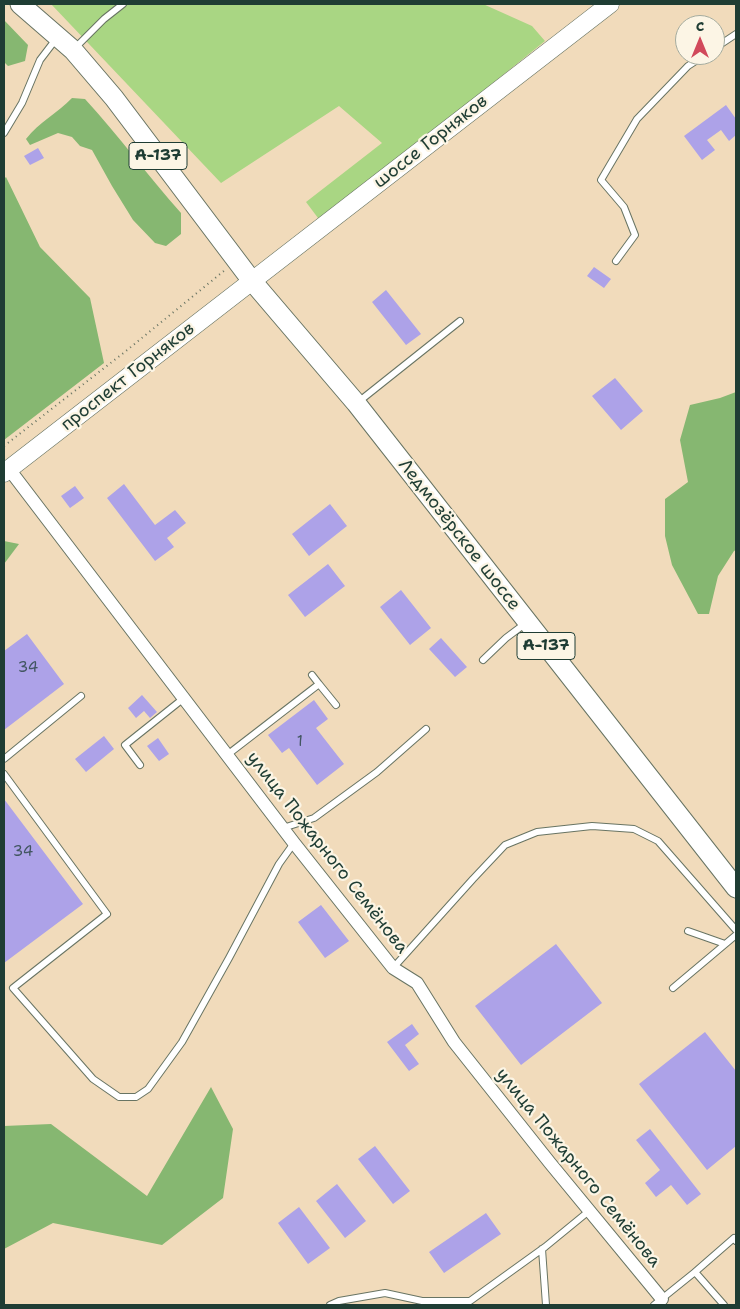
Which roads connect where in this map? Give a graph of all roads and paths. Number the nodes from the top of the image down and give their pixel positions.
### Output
1 (20, 4) edge
2 (124, 4) edge
3 (610, 4) edge
4 (736, 34) edge
5 (58, 36) junction
6 (725, 41) edge
7 (73, 50) junction
8 (690, 65) edge
9 (4, 133) edge
10 (237, 261) junction
11 (616, 261) dead end
12 (252, 281) junction
13 (460, 321) dead end
14 (356, 403) junction
15 (4, 446) edge
16 (6, 471) edge
17 (526, 622) junction
18 (482, 660) dead end
19 (312, 675) dead end
20 (319, 684) junction
21 (81, 696) dead end
22 (184, 698) junction
23 (336, 705) dead end
24 (426, 729) dead end
25 (227, 755) junction
26 (4, 759) edge
27 (140, 765) dead end
28 (4, 774) edge
29 (283, 828) junction
30 (294, 843) junction
31 (736, 888) edge
32 (736, 930) edge
33 (688, 931) dead end
34 (736, 935) edge
35 (725, 944) junction
36 (393, 968) junction
37 (673, 988) dead end
38 (589, 1211) junction
39 (736, 1241) edge
40 (542, 1249) junction
41 (695, 1272) junction
42 (658, 1302) edge
43 (330, 1305) edge
44 (546, 1305) edge
45 (724, 1305) edge

1 - 5 main road, А-137
2 - 7 lane
3 - 12 main road, шоссе Горняков
4 - 6 lane
5 - 7 main road, А-137
5 - 9 lane
7 - 10 main road, А-137
8 - 11 lane
10 - 12 main road, А-137
10 - 15 path
12 - 14 main road, Ледмозёрское шоссе / А-137
12 - 16 main road, проспект Горняков
13 - 14 lane
14 - 17 main road, Ледмозёрское шоссе / А-137
16 - 22 street, улица Пожарного Семёнова
17 - 18 lane
17 - 31 main road, Ледмозёрское шоссе / А-137
19 - 20 lane
20 - 23 lane
20 - 25 lane
21 - 26 lane
22 - 25 street, улица Пожарного Семёнова
22 - 27 lane
24 - 29 lane
25 - 29 street, улица Пожарного Семёнова
28 - 30 lane
29 - 30 street, улица Пожарного Семёнова
30 - 36 street, улица Пожарного Семёнова
32 - 36 lane
33 - 35 lane
34 - 35 lane
35 - 37 lane
36 - 38 street, улица Пожарного Семёнова
38 - 40 lane
38 - 42 street, улица Пожарного Семёнова
39 - 41 lane
40 - 43 lane
40 - 44 lane
41 - 42 lane
41 - 45 lane

